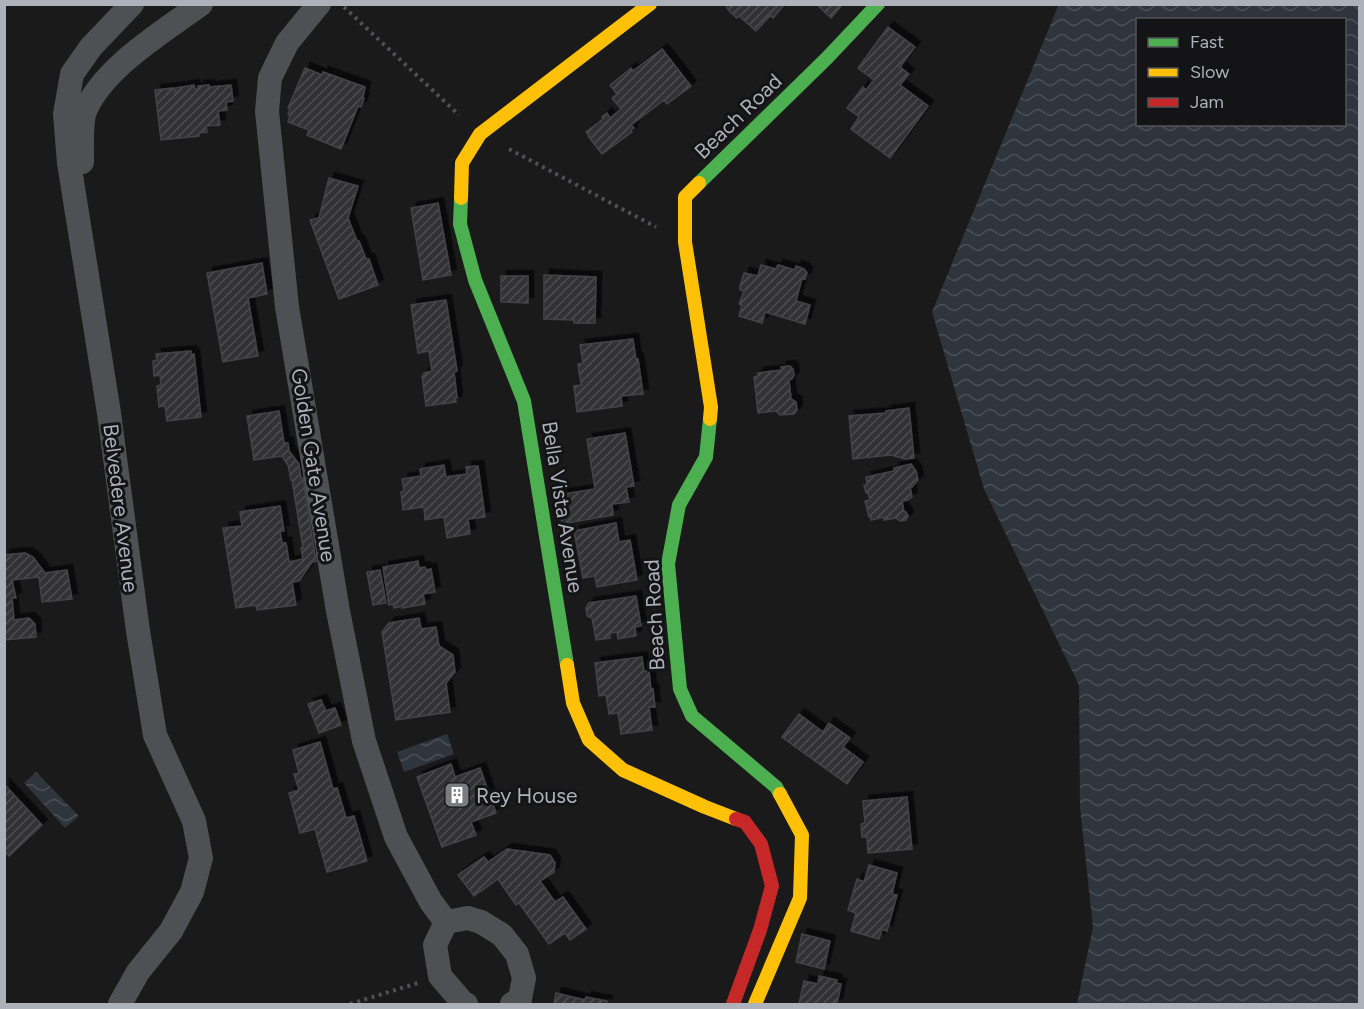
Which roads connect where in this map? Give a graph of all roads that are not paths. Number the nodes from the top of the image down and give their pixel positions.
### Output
1 (132, 4) edge
2 (201, 4) edge
3 (320, 4) edge
4 (650, 4) edge
5 (878, 4) edge
6 (81, 230) junction
7 (446, 922) junction
8 (120, 1005) edge
9 (466, 1005) edge
10 (512, 1005) edge
11 (733, 1005) edge
12 (755, 1005) edge

1 - 6 street, Belvedere Avenue
2 - 6 street
3 - 7 street, Golden Gate Avenue
4 - 11 street, Bella Vista Avenue
5 - 12 street, Beach Road
6 - 8 street, Belvedere Avenue
7 - 9 street
7 - 10 street

